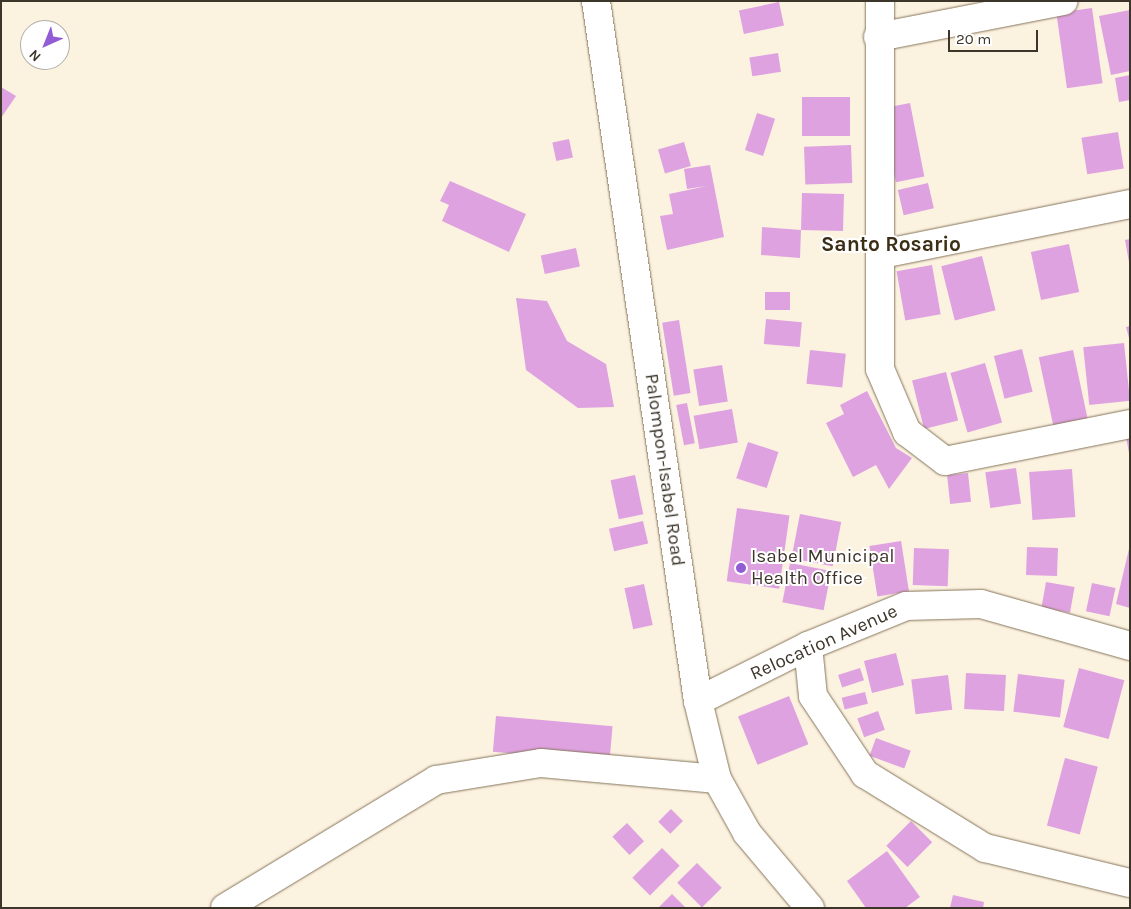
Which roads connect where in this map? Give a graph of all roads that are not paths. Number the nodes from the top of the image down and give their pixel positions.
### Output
1 (596, 1) edge
2 (880, 1) edge
3 (1064, 1) edge
4 (878, 37) junction
5 (1130, 204) edge
6 (882, 254) junction
7 (1130, 424) edge
8 (808, 646) junction
9 (1130, 646) edge
10 (698, 701) junction
11 (718, 779) junction
12 (1130, 883) edge
13 (226, 908) edge
14 (810, 908) edge

1 - 10 main road, Palompon-Isabel Road
2 - 4 main road
3 - 4 main road
4 - 6 main road
5 - 6 main road
6 - 7 main road
8 - 9 main road, Relocation Avenue
8 - 10 main road, Relocation Avenue
8 - 12 main road
10 - 11 main road, Palompon-Isabel Road
11 - 13 main road
11 - 14 main road, Palompon-Isabel Road

